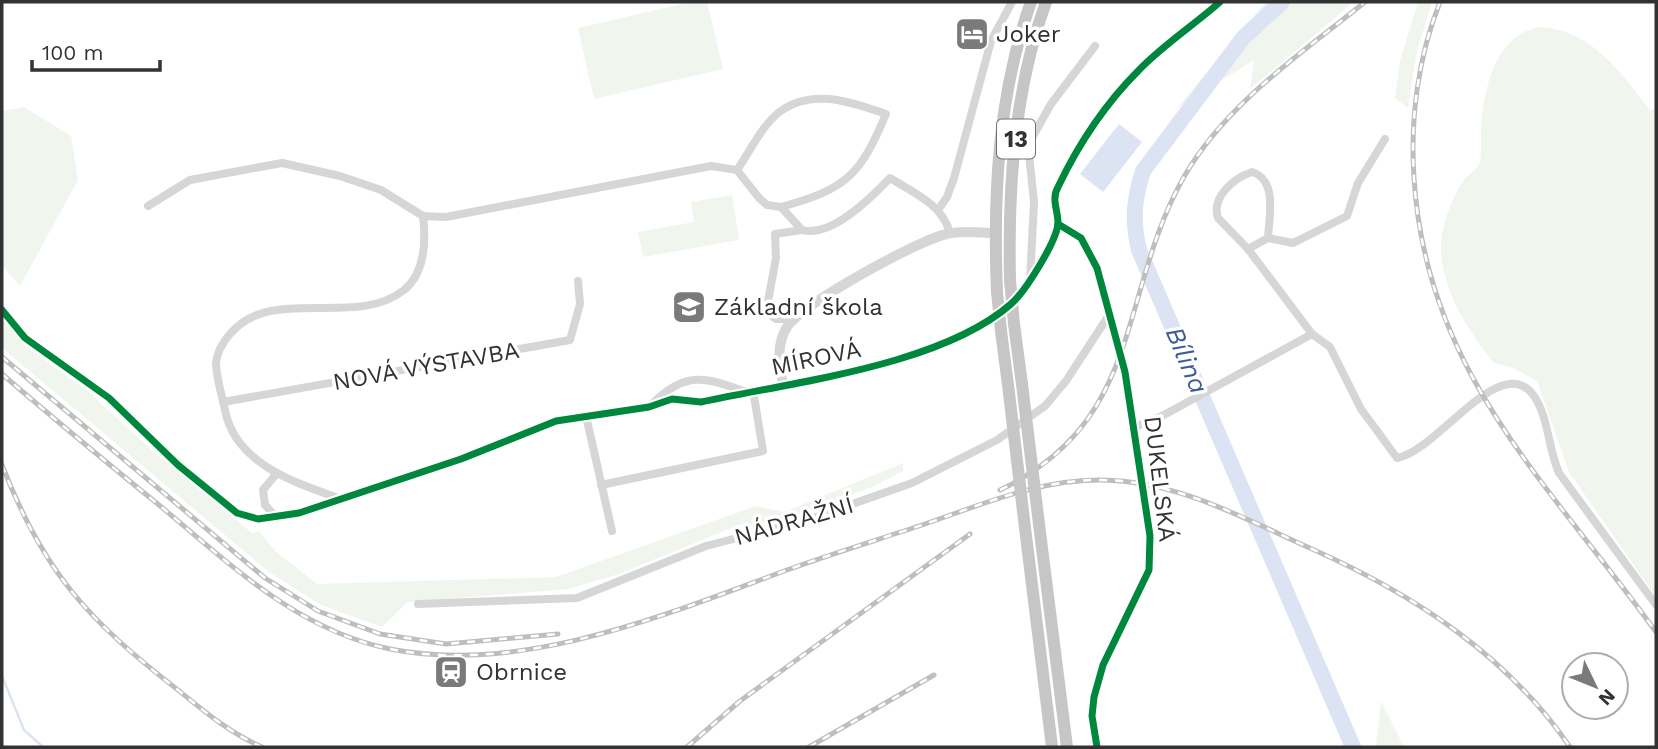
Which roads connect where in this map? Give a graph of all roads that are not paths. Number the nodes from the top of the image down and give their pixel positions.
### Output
1 (1012, 2) edge
2 (1031, 2) edge
3 (1046, 2) edge
4 (1220, 2) edge
5 (1095, 46) dead end
6 (1385, 139) dead end
7 (737, 170) junction
8 (148, 206) dead end
9 (781, 207) junction
10 (939, 210) junction
11 (424, 216) junction
12 (1058, 224) junction
13 (802, 230) junction
14 (950, 233) junction
15 (995, 233) junction
16 (1268, 239) junction
17 (1248, 248) junction
18 (1030, 280) junction
19 (578, 281) dead end
20 (2, 310) edge
21 (1109, 315) junction
22 (792, 319) junction
23 (1312, 334) junction
24 (783, 384) junction
25 (749, 391) junction
26 (660, 400) junction
27 (223, 401) junction
28 (586, 416) junction
29 (1135, 427) junction
30 (277, 472) junction
31 (601, 485) junction
32 (341, 499) junction
33 (277, 518) junction
34 (612, 531) dead end
35 (418, 604) dead end
36 (1656, 605) edge
37 (1052, 747) edge
38 (1067, 747) edge
39 (1097, 747) edge

1 - 10 street
2 - 15 highway, 13
3 - 38 highway, 13, bridge
4 - 12 street
5 - 18 street
6 - 16 street
7 - 9 street
7 - 9 street
7 - 11 street
8 - 11 street
9 - 13 street
10 - 13 street
10 - 14 street
11 - 27 street
12 - 18 street
12 - 21 street, DUKELSKÁ
13 - 22 street
14 - 15 street
14 - 22 street
15 - 37 highway, 13, bridge
16 - 17 street
16 - 17 street
17 - 23 street
18 - 24 street, MÍROVÁ
19 - 27 street, NOVÁ VÝSTAVBA
20 - 33 street
21 - 29 street, DUKELSKÁ
21 - 35 street, NÁDRAŽNÍ
22 - 24 street
23 - 29 street
23 - 36 street
24 - 25 street, MÍROVÁ
25 - 26 street, MÍROVÁ
25 - 26 street, MÍROVÁ
25 - 31 street, MÍROVÁ
26 - 28 street, MÍROVÁ
27 - 30 street
28 - 31 street
28 - 32 street, MÍROVÁ
29 - 39 street, DUKELSKÁ
30 - 32 street
30 - 33 street
31 - 34 street
32 - 33 street, MÍROVÁ

